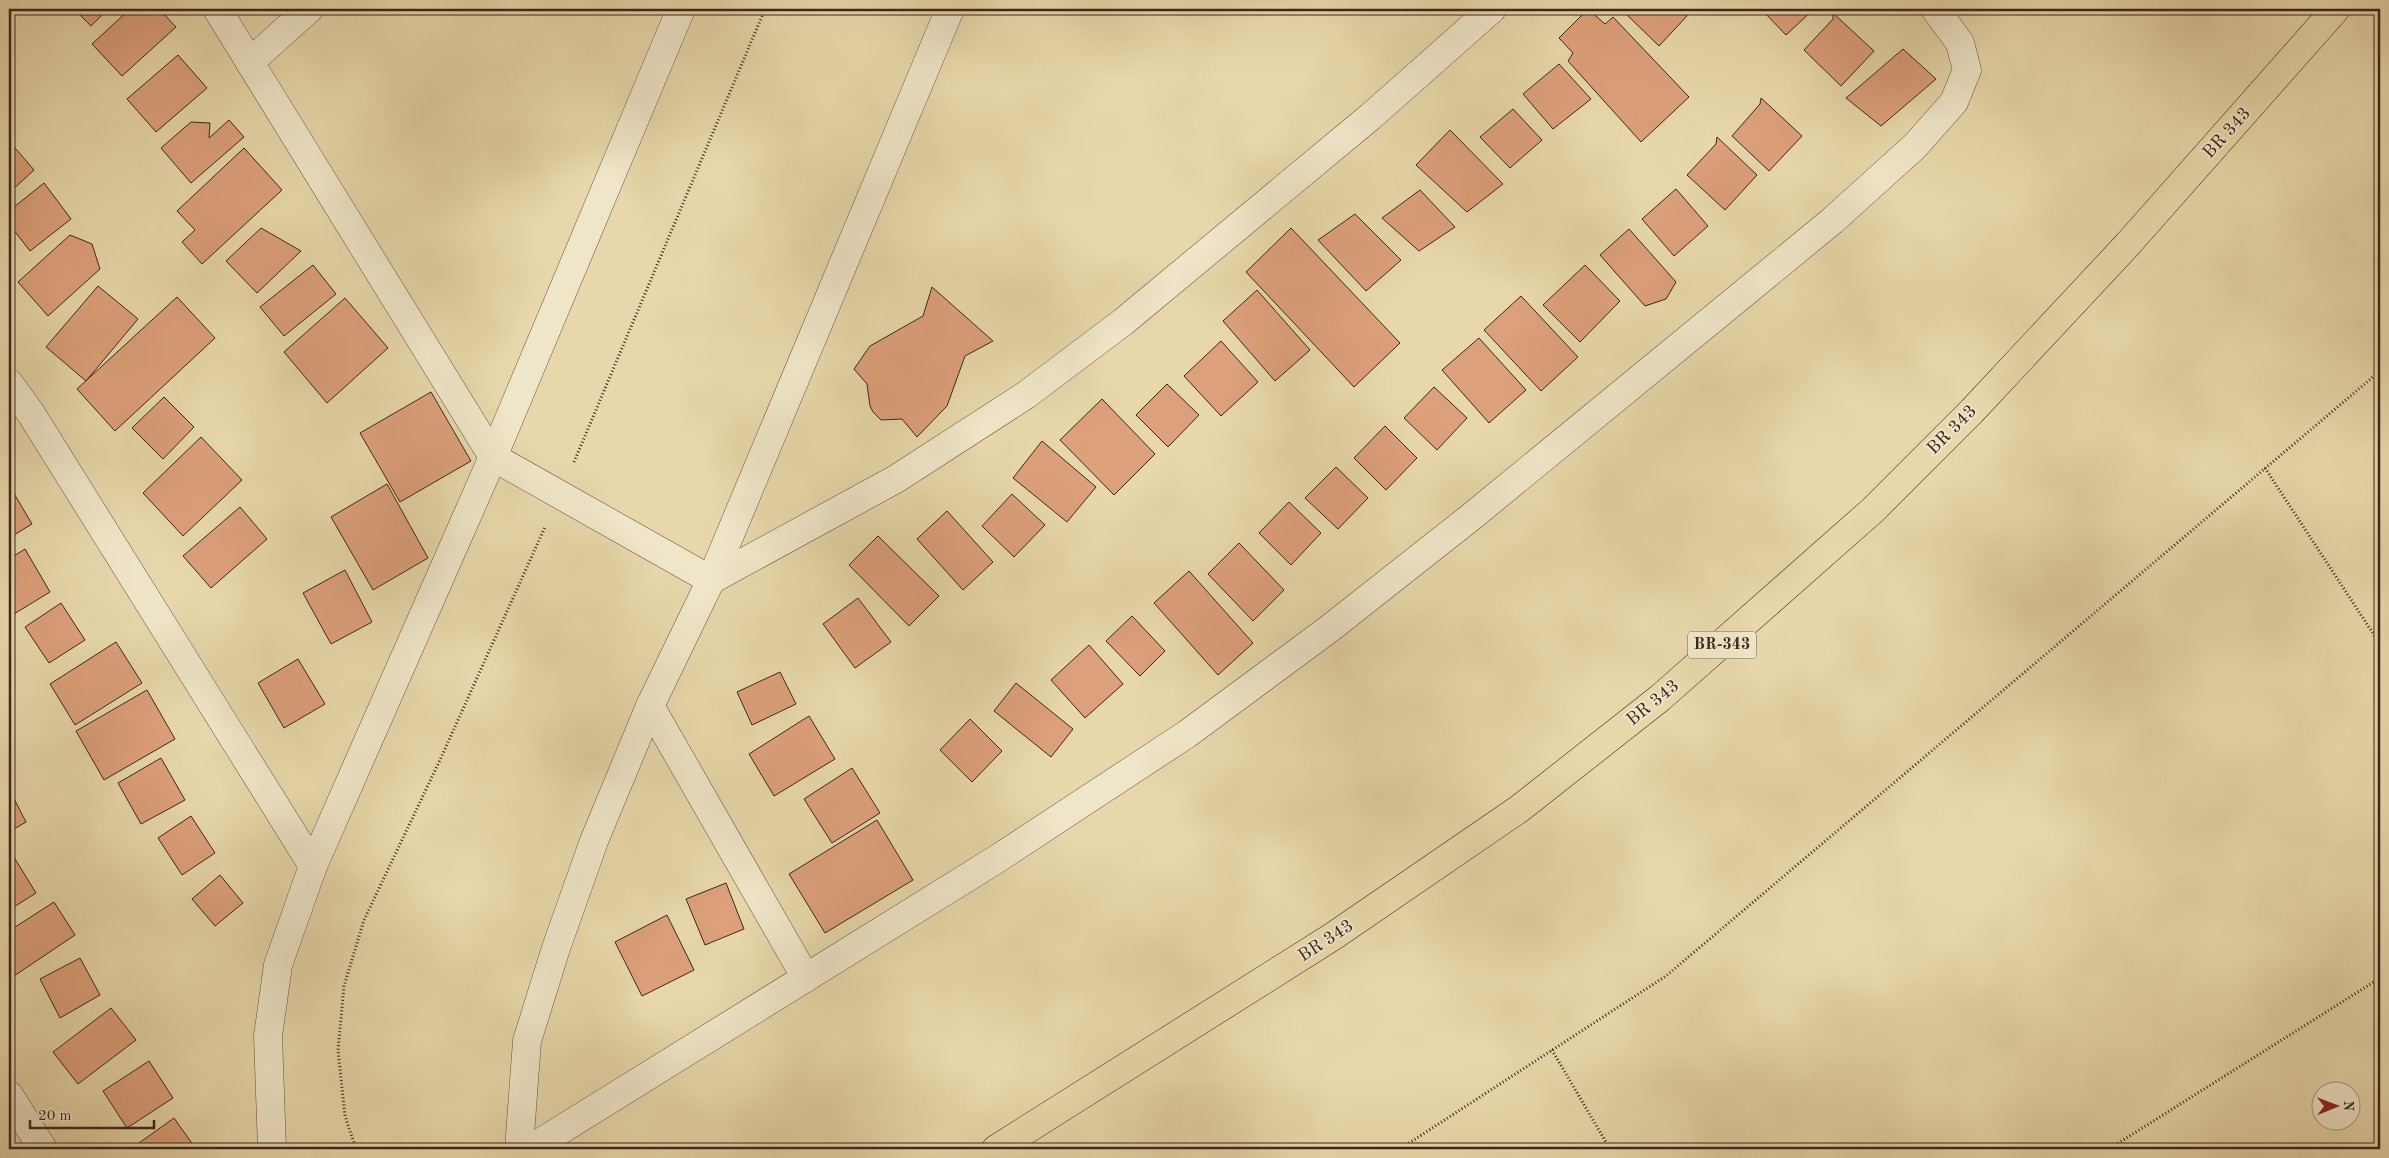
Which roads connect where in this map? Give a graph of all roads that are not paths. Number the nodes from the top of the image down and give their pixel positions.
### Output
1 (217, 9) edge
2 (309, 9) edge
3 (681, 9) edge
4 (950, 9) edge
5 (1492, 9) edge
6 (1936, 9) edge
7 (2336, 9) edge
8 (250, 62) junction
9 (9, 383) edge
10 (493, 457) junction
11 (711, 580) junction
12 (650, 706) junction
13 (313, 866) junction
14 (806, 978) junction
15 (9, 1095) edge
16 (43, 1149) edge
17 (272, 1149) edge
18 (519, 1149) edge
19 (530, 1149) edge
20 (996, 1149) edge

1 - 8 street
2 - 8 street
3 - 10 street
4 - 11 street
5 - 11 street
6 - 14 street
7 - 20 main road, BR 343 / BR-343
8 - 10 street
9 - 13 street
10 - 11 street
10 - 13 street
11 - 12 street
12 - 14 street
12 - 18 street
13 - 17 street
14 - 19 street
15 - 16 street

